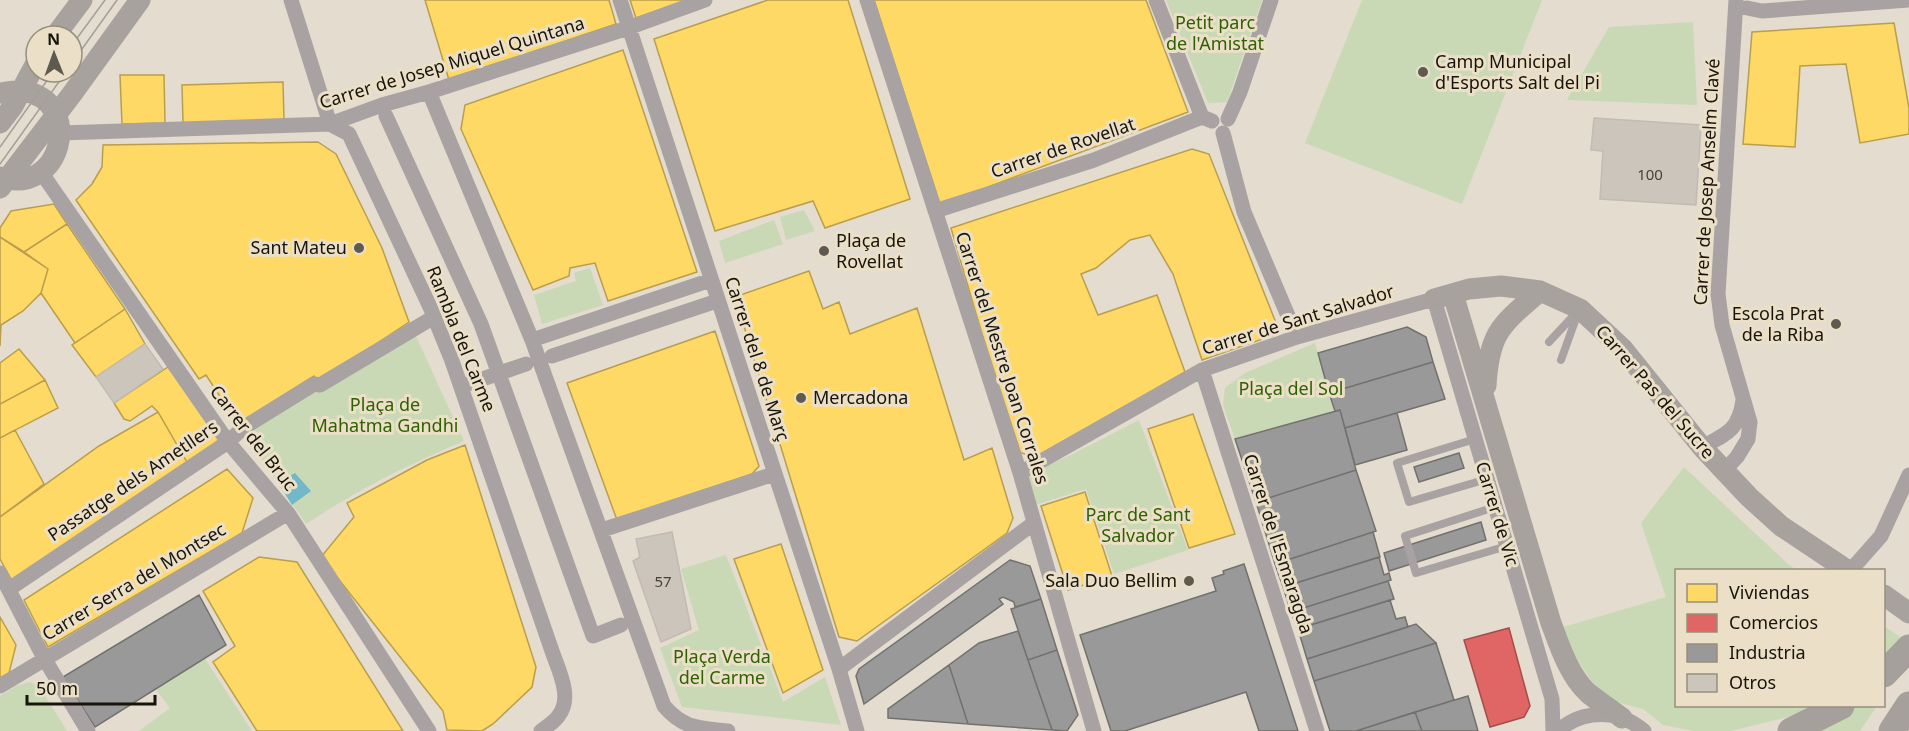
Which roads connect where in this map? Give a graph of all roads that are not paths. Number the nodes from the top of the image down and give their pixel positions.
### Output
1 (82, 0) edge
2 (140, 0) edge
3 (291, 0) edge
4 (620, 0) edge
5 (705, 0) edge
6 (867, 0) edge
7 (1156, 0) edge
8 (1271, 0) edge
9 (1909, 0) edge
10 (1741, 4) edge
11 (65, 24) edge
12 (628, 28) junction
13 (25, 84) edge
14 (21, 91) junction
15 (429, 92) junction
16 (0, 93) edge
17 (386, 116) dead end
18 (1207, 119) junction
19 (0, 123) edge
20 (58, 123) junction
21 (330, 124) junction
22 (1225, 126) junction
23 (41, 172) junction
24 (2, 181) edge
25 (935, 211) junction
26 (711, 280) junction
27 (1540, 291) junction
28 (1443, 296) junction
29 (711, 303) dead end
30 (1580, 309) junction
31 (434, 317) junction
32 (1297, 337) junction
33 (532, 340) junction
34 (1549, 342) dead end
35 (552, 356) dead end
36 (1561, 360) dead end
37 (526, 364) dead end
38 (1202, 370) junction
39 (498, 373) junction
40 (468, 384) dead end
41 (1743, 400) junction
42 (1485, 401) junction
43 (1475, 439) junction
44 (228, 442) junction
45 (1702, 447) junction
46 (1724, 471) junction
47 (1020, 473) junction
48 (774, 474) junction
49 (1909, 475) edge
50 (1487, 479) junction
51 (1495, 507) junction
52 (288, 513) junction
53 (1034, 523) junction
54 (602, 530) junction
55 (1507, 546) junction
56 (1845, 569) edge
57 (1852, 569) edge
58 (0, 573) edge
59 (9, 589) junction
60 (1885, 596) edge
61 (1909, 613) edge
62 (621, 625) dead end
63 (1909, 648) edge
64 (44, 658) junction
65 (839, 669) junction
66 (1885, 673) edge
67 (0, 686) edge
68 (1909, 705) edge
69 (1838, 707) edge
70 (1622, 718) junction
71 (88, 731) edge
72 (429, 731) edge
73 (541, 731) edge
74 (728, 731) edge
75 (857, 731) edge
76 (1094, 731) edge
77 (1317, 731) edge
78 (1553, 731) edge
79 (1558, 731) edge
80 (1644, 731) edge
81 (1791, 731) edge
82 (1892, 731) edge

1 - 11 street
2 - 20 street
3 - 21 street
4 - 12 street, Carrer del 8 de Març
5 - 12 street, Carrer de Josep Miquel Quintana
6 - 25 street, Carrer del Mestre Joan Corrales
7 - 18 street
8 - 22 street
9 - 10 street
10 - 41 street, Carrer de Josep Anselm Clavé
12 - 15 street, Carrer de Josep Miquel Quintana
12 - 26 street, Carrer del 8 de Març
13 - 14 street
14 - 16 street
14 - 19 street
14 - 20 street
15 - 21 street, Carrer de Josep Miquel Quintana
15 - 33 street
17 - 39 street, Rambla del Carme
18 - 22 street
18 - 25 street, Carrer de Rovellat
20 - 21 street, Carrer de Josep Miquel Quintana
20 - 23 street
20 - 24 street
21 - 31 street, Rambla del Carme
22 - 32 street
23 - 24 street
23 - 44 street, Carrer del Bruc
25 - 47 street, Carrer del Mestre Joan Corrales
26 - 33 street
26 - 48 street, Carrer del 8 de Març
27 - 28 street, Carrer Pas del Sucre
27 - 30 street, Carrer Pas del Sucre
27 - 42 street, Carrer de Vic
28 - 32 street, Carrer de Sant Salvador
28 - 42 street, Carrer de Vic
28 - 43 street, Carrer de Vic
29 - 35 street
30 - 34 lane
30 - 36 lane
30 - 45 street, Carrer Pas del Sucre
31 - 44 street, Passatge dels Ametllers
31 - 73 street, Rambla del Carme
32 - 38 street, Carrer de Sant Salvador
33 - 54 street
37 - 39 street, Rambla del Carme
38 - 47 street, Carrer de Sant Salvador
38 - 77 street, Carrer de l'Esmaragda
39 - 40 street, Rambla del Carme
39 - 62 street, Rambla del Carme
41 - 45 street
41 - 46 street, Carrer de Josep Anselm Clavé
42 - 70 street, Carrer de Vic
43 - 50 street, Carrer de Vic
43 - 50 lane
44 - 52 street, Carrer del Bruc
44 - 59 street, Passatge dels Ametllers
45 - 46 street, Carrer Pas del Sucre
46 - 56 street, Carrer Pas del Sucre
47 - 53 street, Carrer del Mestre Joan Corrales
48 - 54 street
48 - 65 street, Carrer del 8 de Març
49 - 57 street
50 - 51 street, Carrer de Vic
51 - 55 street, Carrer de Vic
51 - 55 lane
52 - 64 street, Carrer Serra del Montsec
52 - 72 street, Carrer del Bruc
53 - 65 street
53 - 76 street, Carrer del Mestre Joan Corrales
54 - 74 street
55 - 78 street, Carrer de Vic
58 - 59 street
59 - 64 street
60 - 61 street
63 - 66 highway
64 - 67 street, Carrer Serra del Montsec
64 - 71 street
65 - 75 street, Carrer del 8 de Març
68 - 82 highway
69 - 81 highway
70 - 79 street
70 - 80 street

